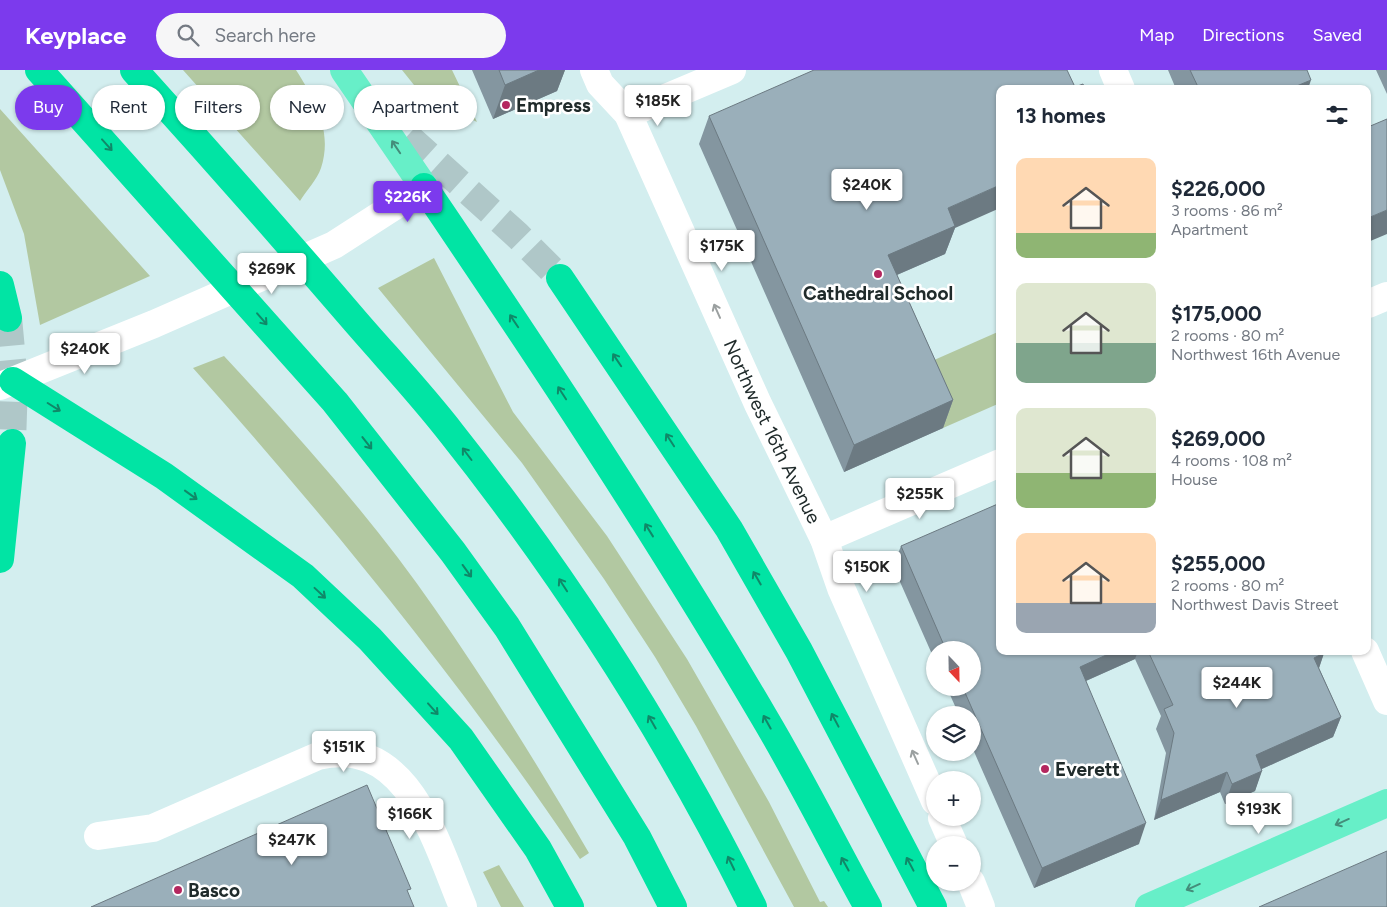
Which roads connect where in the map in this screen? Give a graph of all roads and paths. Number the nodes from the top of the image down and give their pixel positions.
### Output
1 (40, 70) edge
2 (134, 70) edge
3 (344, 70) edge
4 (594, 70) edge
5 (732, 70) edge
6 (1113, 70) edge
7 (1119, 85) edge
8 (628, 114) junction
9 (424, 187) junction
10 (560, 278) tunnel mouth
11 (0, 285) edge
12 (1387, 296) edge
13 (1371, 303) edge
14 (8, 318) tunnel mouth
15 (4, 380) edge
16 (12, 443) tunnel mouth
17 (996, 465) edge
18 (824, 539) junction
19 (0, 559) edge
20 (1367, 655) edge
21 (1387, 701) edge
22 (926, 781) edge
23 (1387, 803) edge
24 (98, 836) dead end
25 (975, 891) edge
26 (462, 907) edge
27 (570, 907) edge
28 (673, 907) edge
29 (753, 907) edge
30 (868, 907) edge
31 (933, 907) edge
32 (981, 907) edge
33 (1148, 907) edge

1 -> 28 highway
29 -> 2 highway
9 -> 3 main road
4 - 8 street, Northwest 16th Avenue
5 - 8 street
6 - 7 street
18 -> 8 street, Northwest 16th Avenue
9 - 15 street
30 -> 9 highway
31 -> 10 highway
11 - 14 highway
12 - 13 street
15 -> 27 highway
16 - 19 highway
17 - 18 street
22 -> 18 street, Northwest 16th Avenue
20 - 21 street
23 -> 33 main road
24 - 26 street
25 - 32 street

